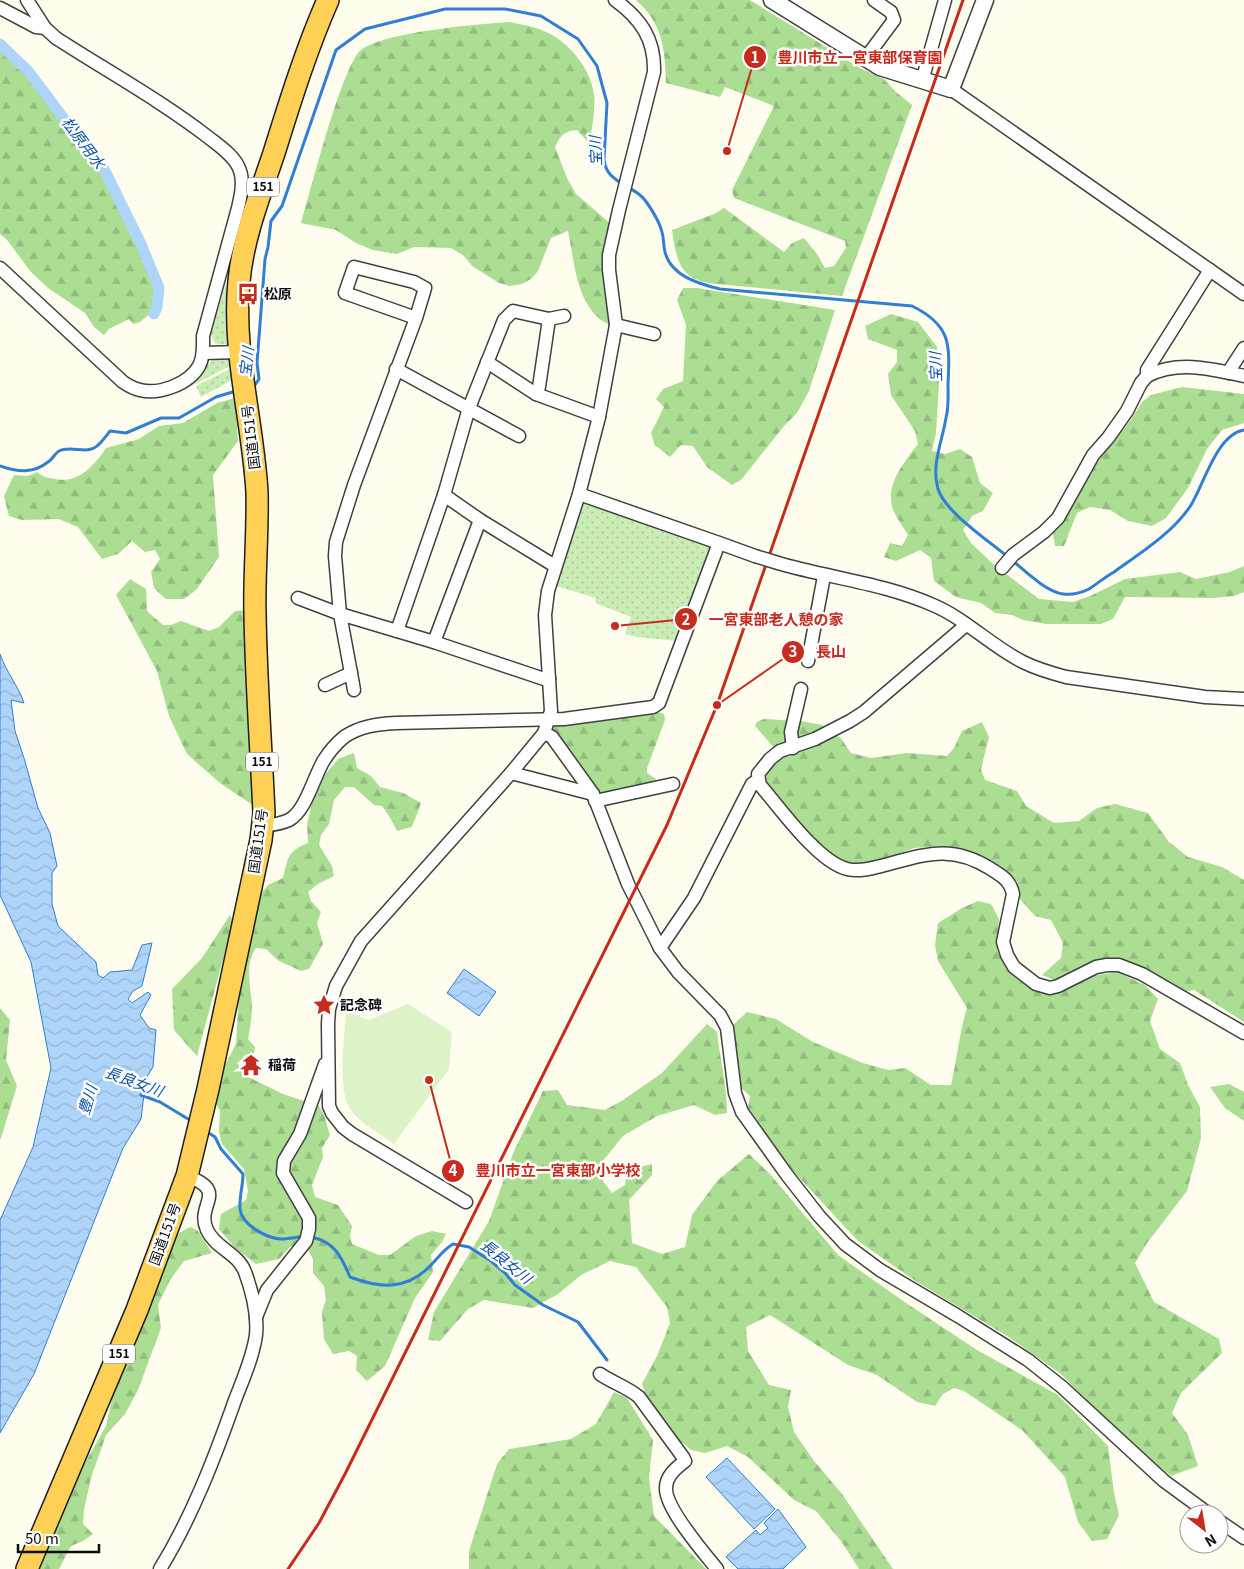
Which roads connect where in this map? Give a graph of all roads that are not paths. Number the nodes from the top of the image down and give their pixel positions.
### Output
1 (27, 0) edge
2 (328, 0) edge
3 (615, 0) edge
4 (772, 0) edge
5 (874, 0) edge
6 (945, 0) edge
7 (986, 0) edge
8 (0, 8) edge
9 (44, 28) junction
10 (865, 59) junction
11 (922, 81) junction
12 (951, 89) junction
13 (0, 268) edge
14 (1210, 270) junction
15 (1244, 294) edge
16 (564, 316) dead end
17 (416, 318) junction
18 (549, 319) junction
19 (616, 326) junction
20 (654, 334) dead end
21 (1244, 348) edge
22 (239, 352) junction
23 (203, 353) junction
24 (487, 362) junction
25 (396, 369) junction
26 (1229, 373) junction
27 (1147, 376) junction
28 (1244, 376) edge
29 (536, 394) junction
30 (469, 408) junction
31 (599, 417) junction
32 (519, 436) dead end
33 (579, 494) junction
34 (444, 495) junction
35 (480, 520) junction
36 (719, 543) junction
37 (555, 566) junction
38 (1002, 568) dead end
39 (824, 576) junction
40 (298, 598) dead end
41 (340, 614) junction
42 (966, 625) junction
43 (397, 631) junction
44 (434, 642) junction
45 (808, 661) dead end
46 (351, 673) junction
47 (550, 678) junction
48 (325, 686) dead end
49 (801, 688) dead end
50 (354, 690) dead end
51 (1244, 698) edge
52 (549, 719) junction
53 (544, 733) junction
54 (793, 748) junction
55 (510, 773) junction
56 (758, 780) junction
57 (672, 784) dead end
58 (594, 798) junction
59 (262, 826) junction
60 (660, 948) junction
61 (1244, 1033) edge
62 (328, 1060) junction
63 (187, 1176) junction
64 (466, 1202) dead end
65 (256, 1317) junction
66 (600, 1374) dead end
67 (1195, 1504) edge
68 (1229, 1528) edge
69 (1244, 1538) edge
70 (27, 1569) edge
71 (160, 1569) edge
72 (717, 1569) edge

1 - 9 street
2 - 22 highway, 国道151号 / 151
3 - 19 street
4 - 10 street
5 - 10 street
6 - 11 street
7 - 12 street
8 - 9 street
9 - 23 street
10 - 11 street
11 - 12 street
12 - 14 street
13 - 23 street
14 - 15 street
14 - 27 street
16 - 18 street
17 - 17 street
17 - 25 street
18 - 24 street
18 - 29 street
19 - 20 street
19 - 31 street
21 - 26 street
22 - 23 street
22 - 59 highway, 国道151号 / 151
24 - 29 street
24 - 30 street
25 - 30 street
25 - 41 street
26 - 27 street
26 - 28 street
27 - 38 street
29 - 31 street
30 - 32 street
30 - 34 street
31 - 33 street
33 - 36 street
33 - 37 street
34 - 35 street
34 - 43 street
35 - 37 street
35 - 44 street
36 - 39 street, bridge
36 - 52 street
37 - 47 street
39 - 42 street
39 - 45 street
40 - 41 street
41 - 43 street
41 - 46 street
42 - 51 street
42 - 54 street
43 - 44 street
44 - 47 street
46 - 48 street
46 - 50 street
47 - 52 street
49 - 54 street
52 - 53 street
52 - 59 street
53 - 55 street
53 - 58 street
54 - 56 street
55 - 58 street
55 - 62 street
56 - 60 street
56 - 61 street
57 - 58 street
58 - 60 street
59 - 63 highway, 国道151号 / 151
60 - 67 street
62 - 64 street
62 - 65 street
63 - 65 street
63 - 70 highway, 国道151号 / 151
65 - 71 street
66 - 72 street
68 - 69 street

